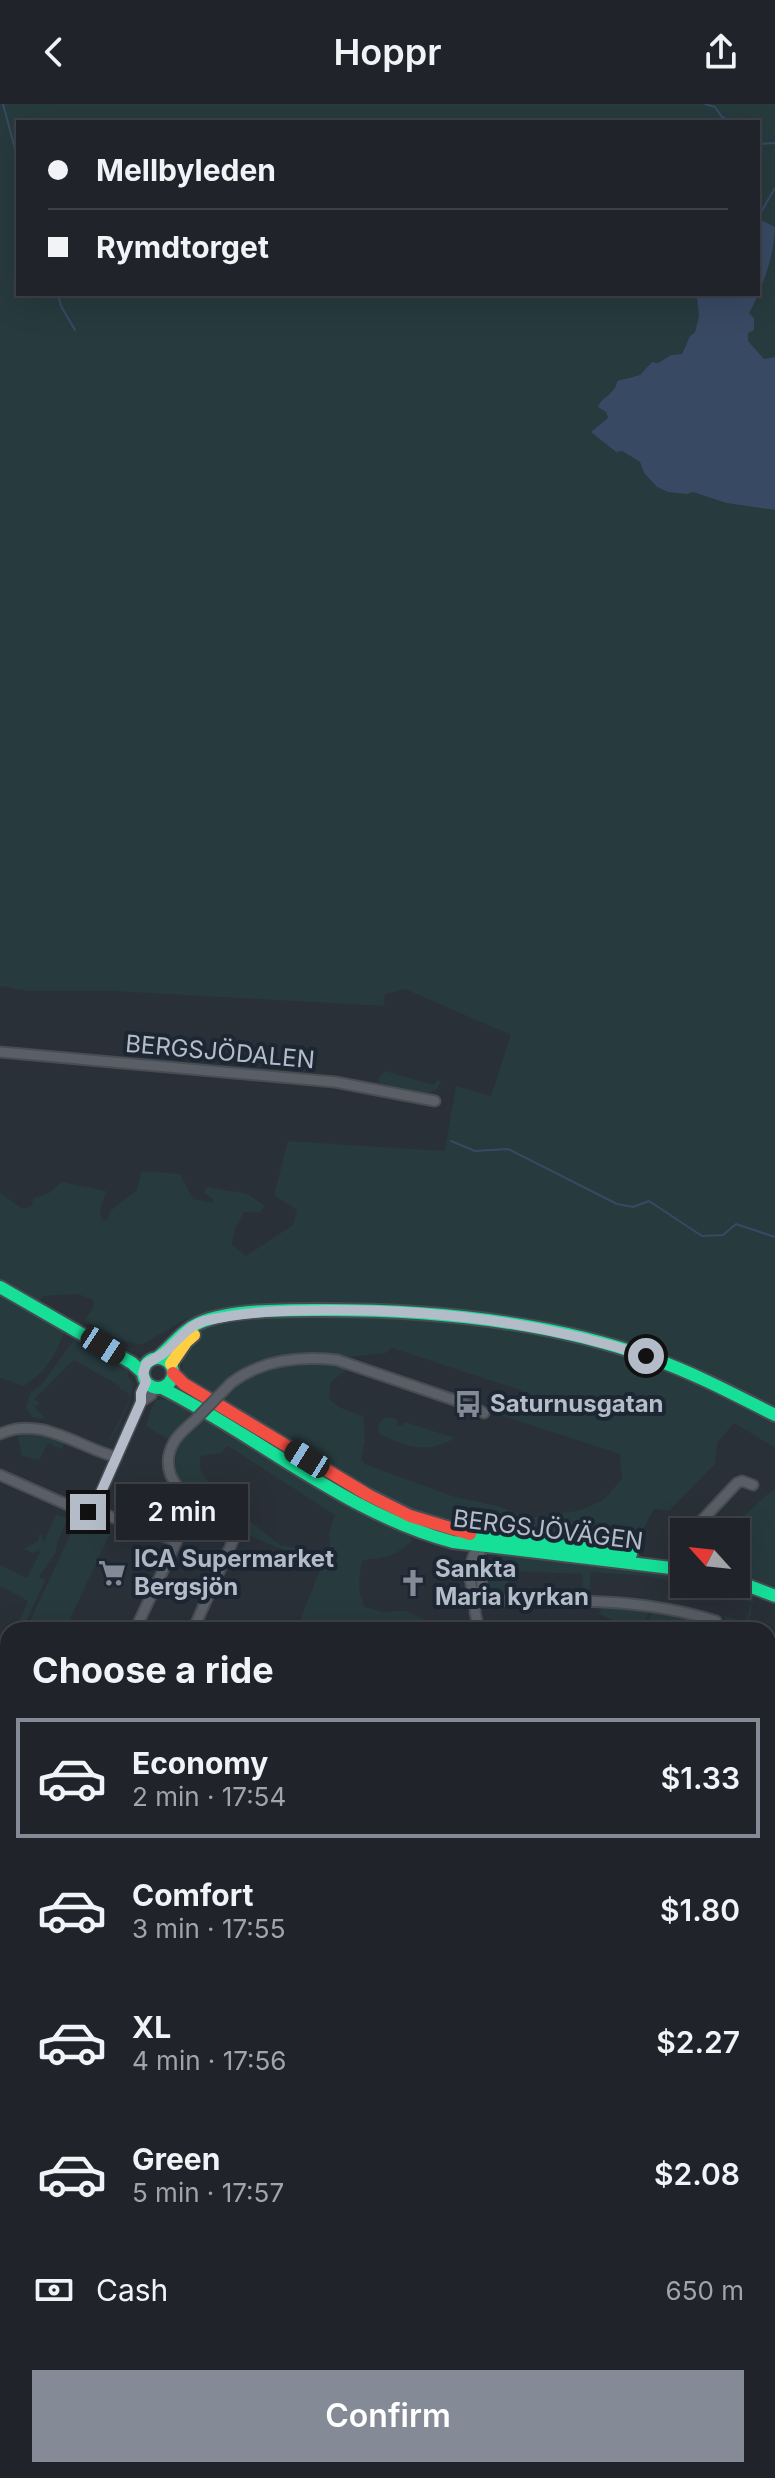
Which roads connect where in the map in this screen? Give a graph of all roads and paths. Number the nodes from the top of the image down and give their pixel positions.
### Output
1 (0, 1052) edge
2 (435, 1101) dead end
3 (0, 1287) edge
4 (212, 1321) junction
5 (103, 1346) junction
6 (155, 1358) junction
7 (172, 1368) junction
8 (152, 1382) junction
9 (484, 1413) dead end
10 (775, 1415) edge
11 (0, 1434) edge
12 (116, 1457) junction
13 (0, 1475) edge
14 (753, 1485) dead end
15 (93, 1510) junction
16 (201, 1510) junction
17 (704, 1518) edge
18 (479, 1540) junction
19 (176, 1541) junction
20 (453, 1542) junction
21 (498, 1548) junction
22 (670, 1561) edge
23 (476, 1563) junction
24 (670, 1568) edge
25 (750, 1586) edge
26 (775, 1596) edge
27 (476, 1600) junction
28 (716, 1621) dead end
29 (139, 1622) edge
30 (197, 1622) edge
31 (478, 1622) edge

1 - 2 street, BERGSJÖDALEN
3 - 5 street, BERGSJÖVÄGEN
4 - 6 street
4 - 7 street
4 - 10 street
5 - 6 street, BERGSJÖVÄGEN
5 - 8 street, BERGSJÖVÄGEN
6 - 7 street, BERGSJÖVÄGEN
6 - 8 street
7 - 8 street
7 - 18 street, BERGSJÖVÄGEN
8 - 12 street
8 - 20 street, BERGSJÖVÄGEN
9 - 16 street, bridge
11 - 12 street
12 - 15 street
13 - 15 street
14 - 17 street
15 - 19 street
16 - 19 street
16 - 30 street
18 - 20 street, BERGSJÖVÄGEN
18 - 21 street, BERGSJÖVÄGEN
18 - 22 street, BERGSJÖVÄGEN
18 - 23 street
19 - 29 street
20 - 23 street
21 - 23 street
21 - 24 street, BERGSJÖVÄGEN
23 - 27 street
25 - 26 street
27 - 28 street
27 - 31 street

